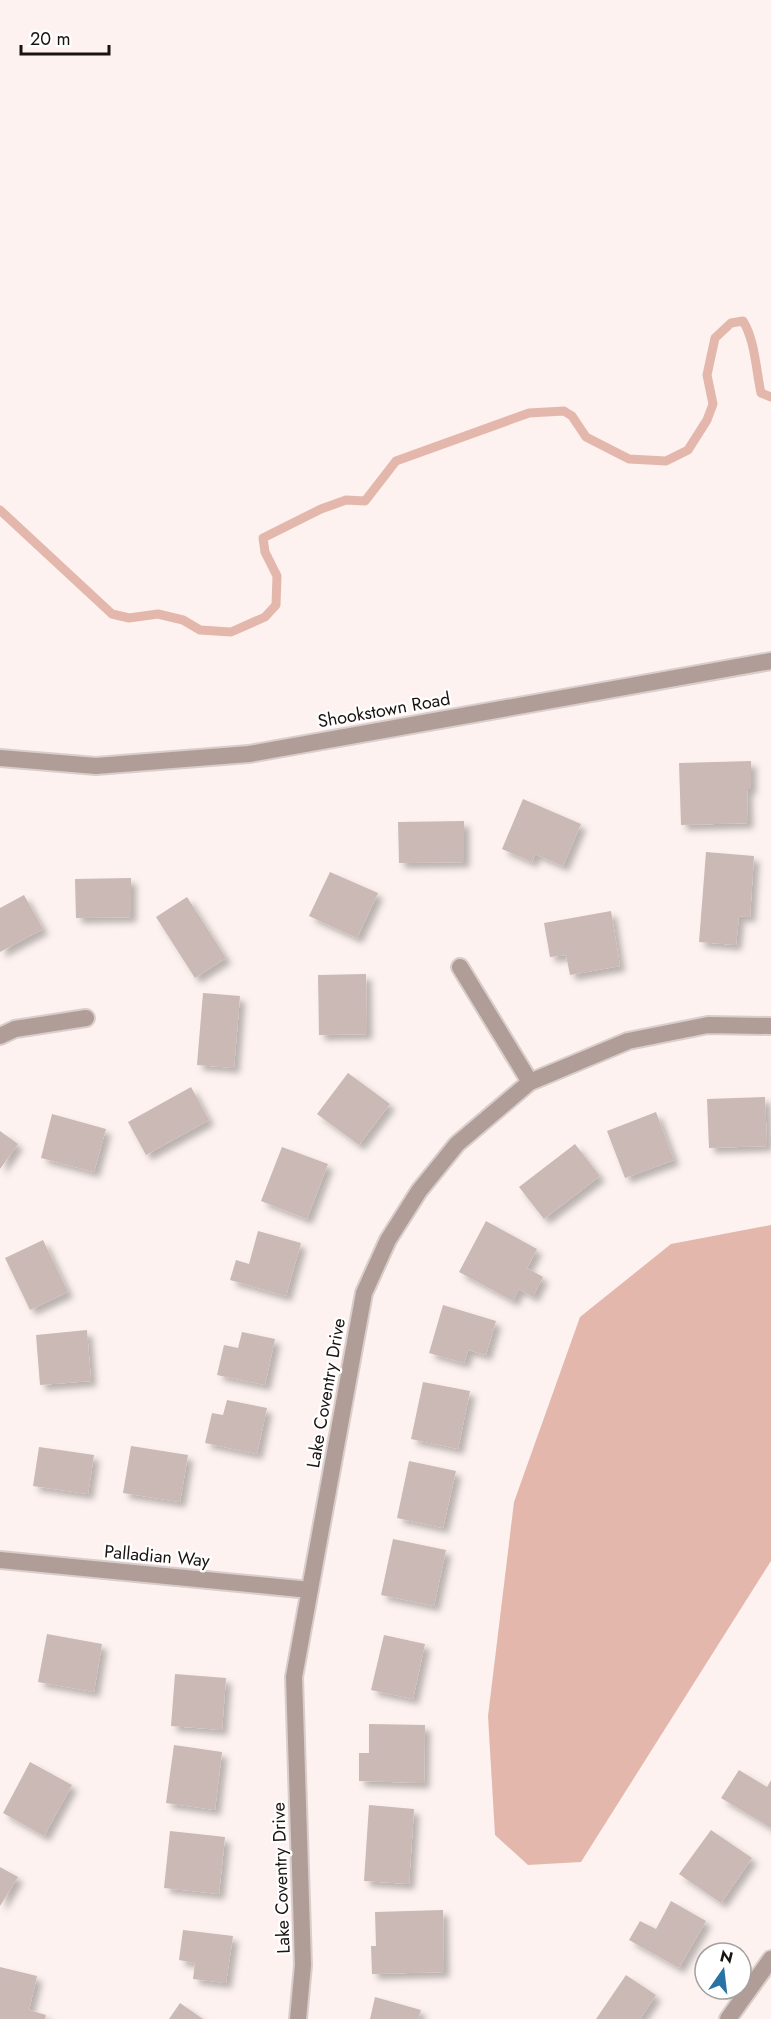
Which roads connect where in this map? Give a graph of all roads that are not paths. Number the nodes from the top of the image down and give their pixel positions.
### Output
1 (771, 661) edge
2 (0, 758) edge
3 (460, 967) dead end
4 (86, 1018) dead end
5 (771, 1026) edge
6 (0, 1036) edge
7 (530, 1083) junction
8 (0, 1560) edge
9 (310, 1590) junction
10 (771, 1959) edge
11 (298, 2019) edge
12 (728, 2019) edge

1 - 2 street, Shookstown Road
3 - 7 street
4 - 6 street
5 - 7 street, Lake Coventry Drive
7 - 9 street, Lake Coventry Drive
8 - 9 street, Palladian Way
9 - 11 street, Lake Coventry Drive
10 - 12 street

